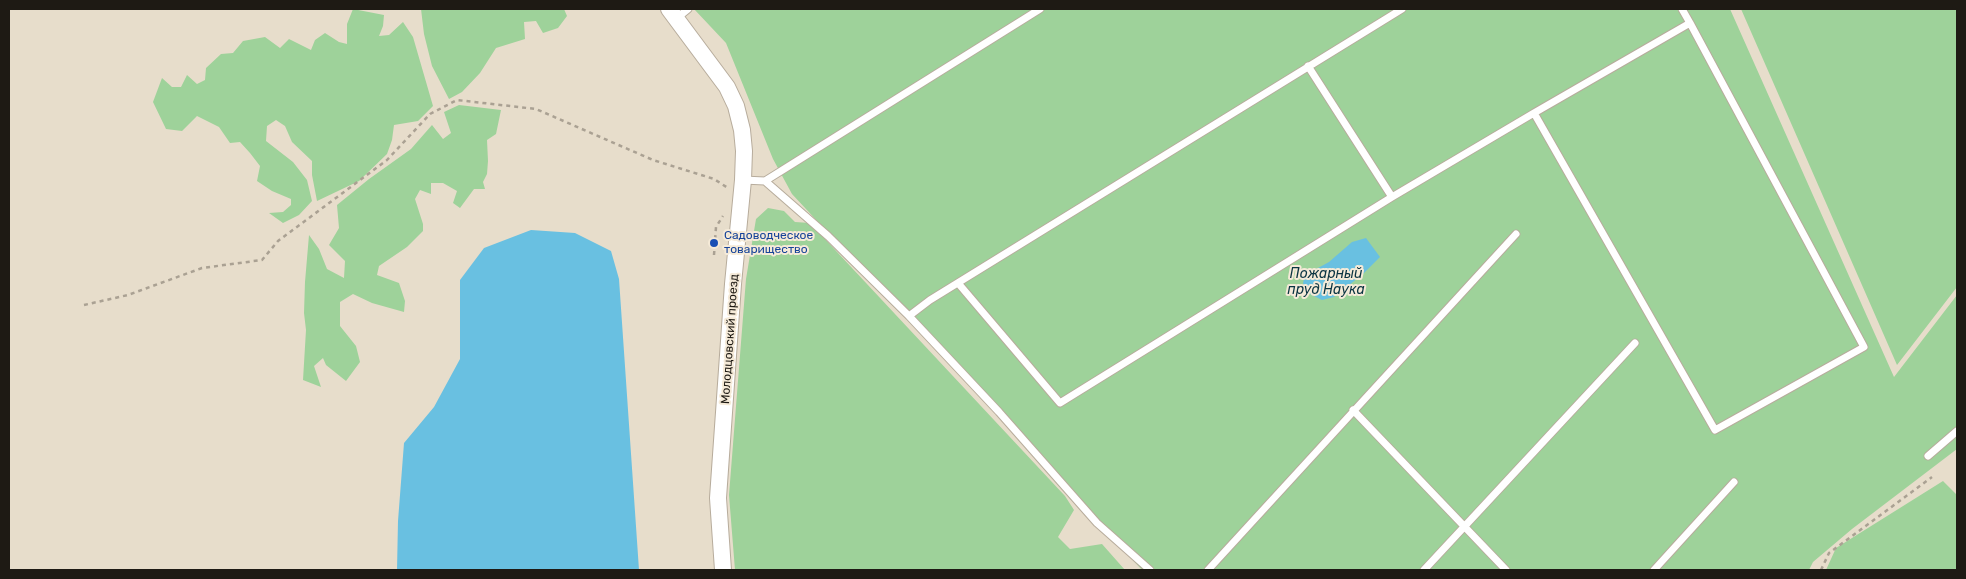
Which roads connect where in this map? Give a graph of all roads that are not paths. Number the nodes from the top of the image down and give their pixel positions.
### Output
1 (1040, 9) edge
2 (1402, 9) edge
3 (1682, 9) edge
4 (678, 12) edge
5 (1690, 24) junction
6 (1308, 66) junction
7 (1534, 113) junction
8 (765, 181) junction
9 (737, 185) junction
10 (1392, 197) junction
11 (1516, 234) dead end
12 (958, 283) junction
13 (909, 316) junction
14 (1635, 343) dead end
15 (1353, 410) junction
16 (1957, 431) edge
17 (1928, 456) dead end
18 (1734, 482) dead end
19 (1464, 527) junction
20 (722, 570) edge
21 (1150, 570) edge
22 (1208, 570) edge
23 (1424, 570) edge
24 (1506, 570) edge
25 (1654, 570) edge

1 - 8 lane
2 - 6 lane
3 - 5 lane
4 - 9 street, Молодцовский проезд
5 - 7 lane
5 - 7 lane
6 - 10 lane
6 - 12 lane
7 - 10 lane
8 - 9 lane
8 - 13 lane
9 - 20 street, Молодцовский проезд
10 - 12 lane
11 - 15 lane
12 - 13 lane
13 - 21 lane
14 - 19 lane
15 - 19 lane
15 - 22 lane
16 - 17 lane
18 - 25 lane
19 - 23 lane
19 - 24 lane

